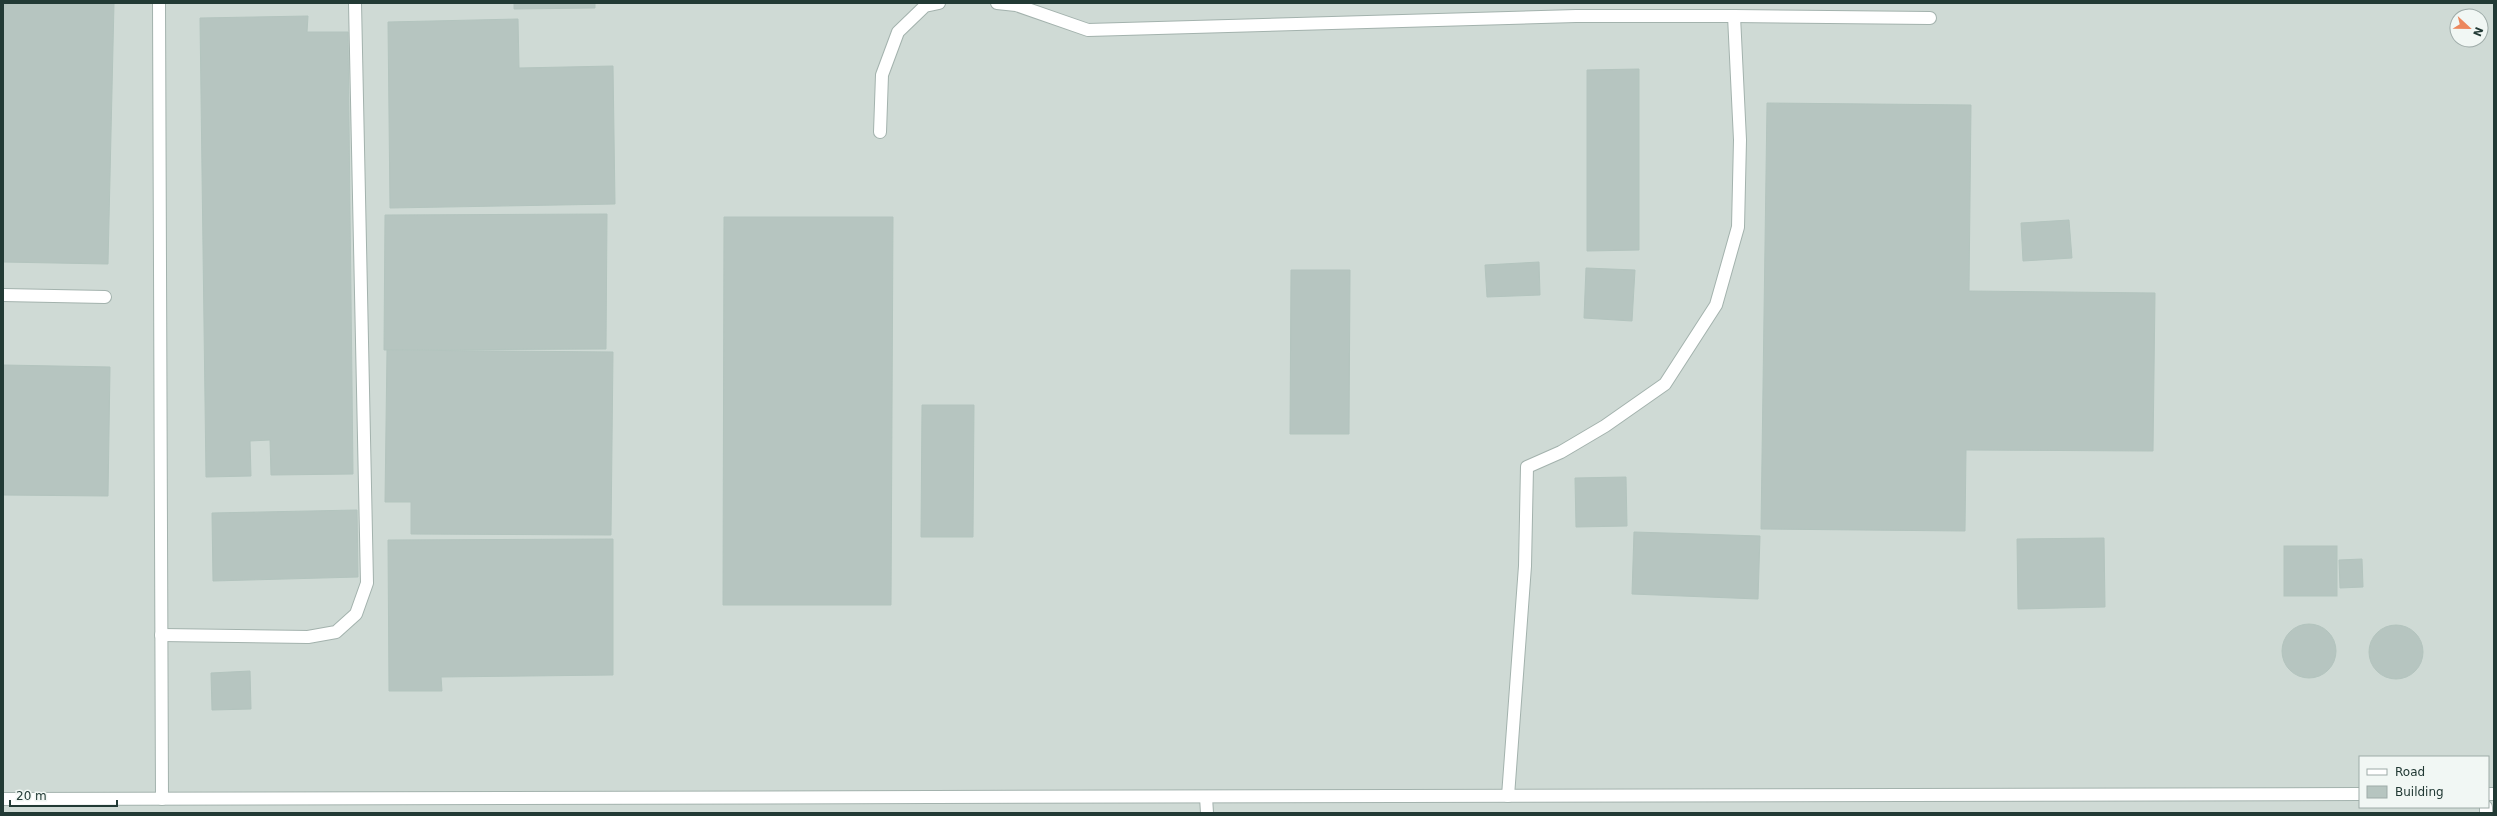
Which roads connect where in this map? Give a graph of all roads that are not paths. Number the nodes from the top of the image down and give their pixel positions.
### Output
1 (158, 3) edge
2 (356, 3) edge
3 (939, 3) edge
4 (997, 3) edge
5 (1734, 16) junction
6 (1930, 18) dead end
7 (880, 132) dead end
8 (3, 294) edge
9 (105, 297) dead end
10 (161, 635) junction
11 (2359, 794) edge
12 (1508, 796) junction
13 (1206, 797) junction
14 (3, 799) edge
15 (162, 799) junction
16 (1207, 813) edge

1 - 10 street
2 - 10 street
3 - 7 street
4 - 5 street
5 - 6 street
5 - 12 street
8 - 9 street
10 - 15 street
11 - 12 street
12 - 13 street
13 - 15 street
13 - 16 street
14 - 15 street

